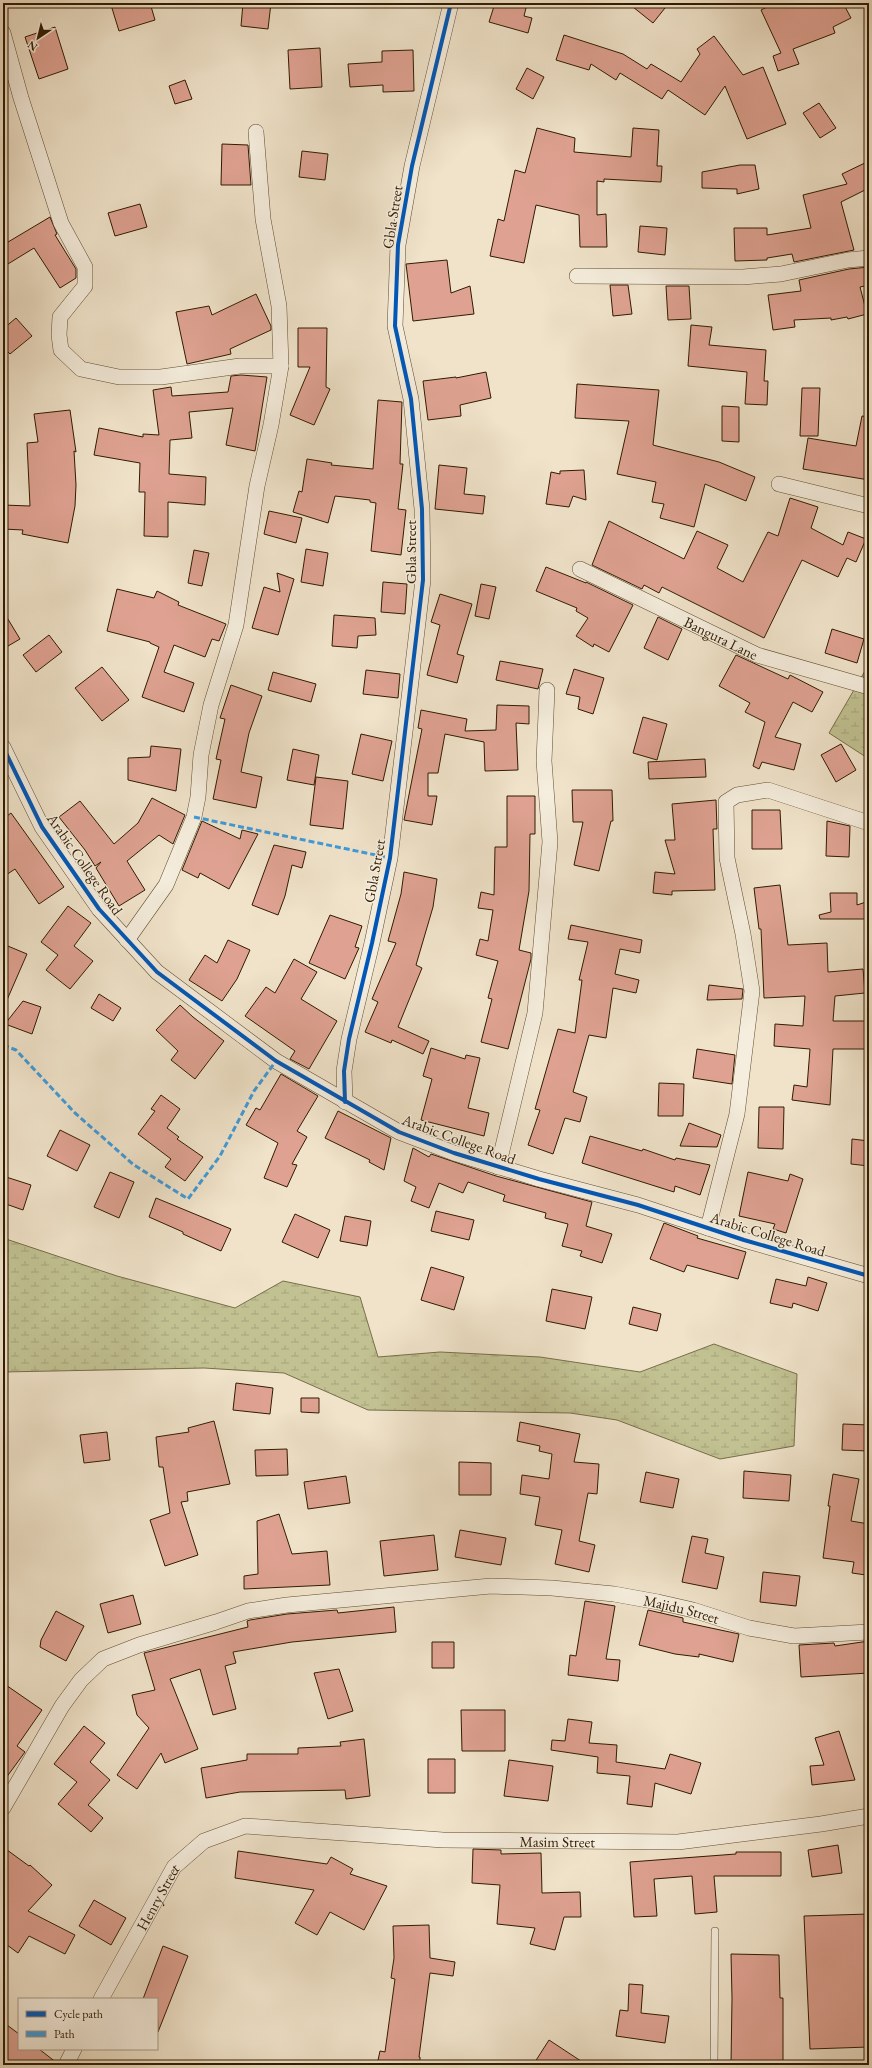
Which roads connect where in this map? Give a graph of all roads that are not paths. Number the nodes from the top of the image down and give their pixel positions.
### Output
1 (451, 3) edge
2 (3, 33) edge
3 (256, 132) dead end
4 (869, 258) edge
5 (577, 276) dead end
6 (280, 366) junction
7 (779, 484) dead end
8 (869, 506) edge
9 (580, 569) dead end
10 (869, 686) edge
11 (547, 690) dead end
12 (3, 747) edge
13 (869, 823) edge
14 (127, 940) junction
15 (345, 1102) junction
16 (498, 1166) junction
17 (708, 1228) junction
18 (869, 1276) edge
19 (869, 1632) edge
20 (3, 1808) edge
21 (869, 1816) edge
22 (245, 1826) joint
23 (715, 1931) dead end
24 (102, 1998) edge
25 (74, 2050) edge
26 (66, 2065) edge
27 (714, 2065) edge

1 - 15 street, Gbla Street
2 - 6 street
3 - 6 street
4 - 5 street
6 - 14 street
7 - 8 street
9 - 10 street, Bangura Lane
11 - 16 street
12 - 14 street, Arabic College Road
13 - 17 street
14 - 15 street, Arabic College Road
15 - 16 street, Arabic College Road
16 - 17 street, Arabic College Road
17 - 18 street, Arabic College Road
19 - 20 street, Majidu Street
21 - 22 street, Masim Street
22 - 24 street, Henry Street
23 - 27 lane
25 - 26 street

